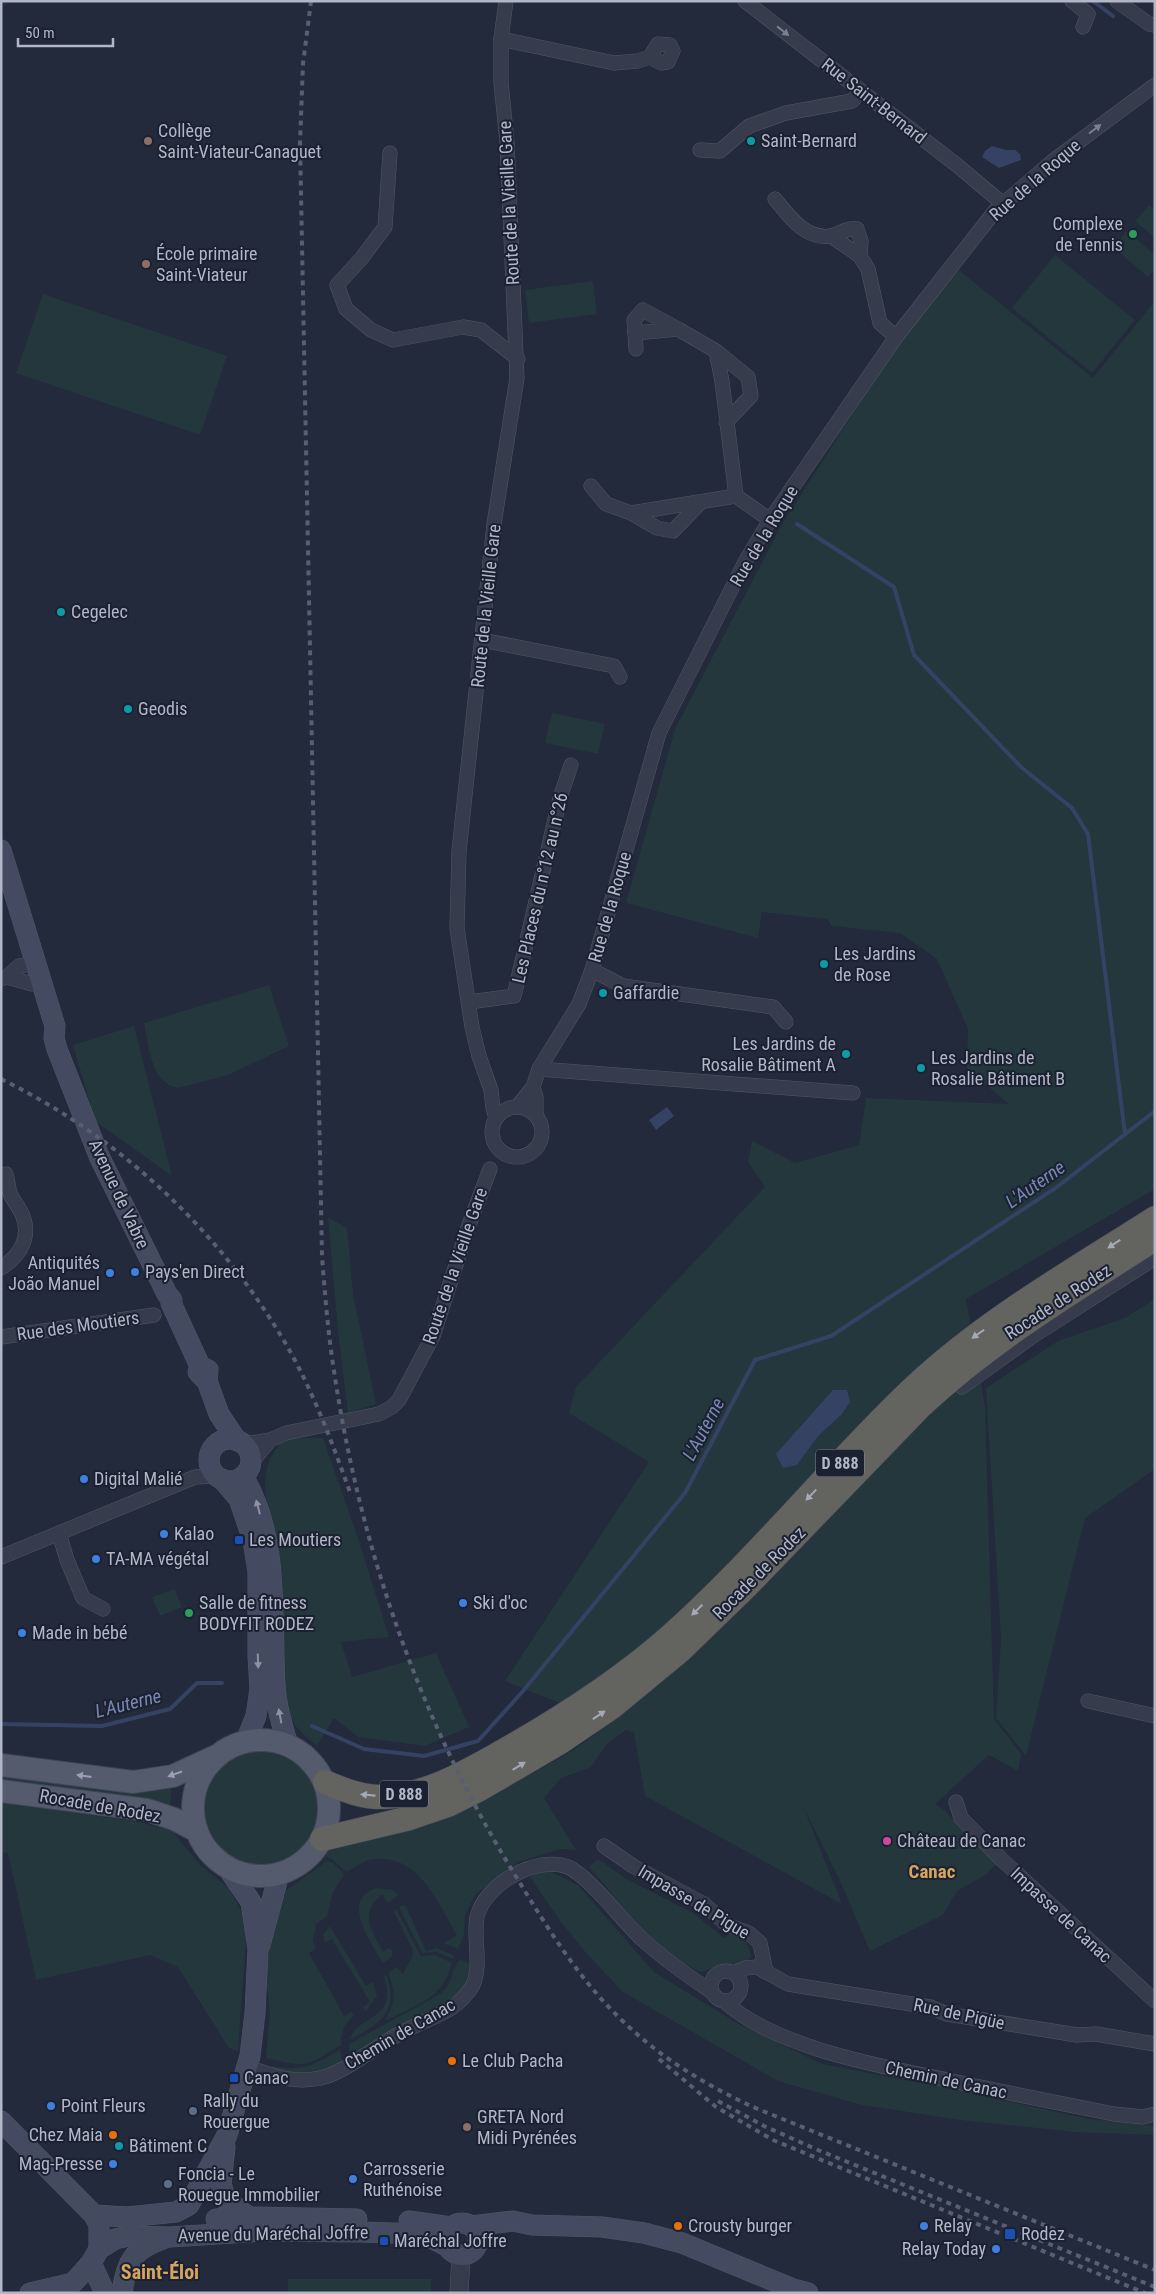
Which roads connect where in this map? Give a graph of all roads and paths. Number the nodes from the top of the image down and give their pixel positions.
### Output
1 (506, 1) edge
2 (745, 1) edge
3 (1072, 1) edge
4 (1117, 1) edge
5 (1083, 27) dead end
6 (1153, 28) edge
7 (501, 39) junction
8 (650, 57) dead end
9 (1155, 85) edge
10 (861, 91) junction
11 (700, 150) dead end
12 (390, 153) dead end
13 (775, 199) dead end
14 (1002, 203) junction
15 (831, 236) junction
16 (860, 256) junction
17 (678, 329) junction
18 (635, 333) junction
19 (896, 337) junction
20 (636, 349) dead end
21 (716, 351) junction
22 (518, 360) junction
23 (726, 422) junction
24 (591, 486) dead end
25 (736, 496) junction
26 (700, 503) junction
27 (632, 513) junction
28 (770, 520) junction
29 (482, 640) junction
30 (620, 677) dead end
31 (571, 766) dead end
32 (1, 850) edge
33 (592, 970) junction
34 (40, 972) junction
35 (4, 978) edge
36 (468, 1002) junction
37 (786, 1022) dead end
38 (539, 1069) junction
39 (533, 1087) junction
40 (852, 1093) dead end
41 (493, 1097) junction
42 (513, 1108) junction
43 (536, 1116) junction
44 (496, 1118) junction
45 (495, 1144) junction
46 (513, 1157) junction
47 (490, 1169) junction
48 (6, 1174) dead end
49 (1155, 1218) edge
50 (1155, 1238) edge
51 (1155, 1258) edge
52 (1, 1268) edge
53 (172, 1306) junction
54 (1, 1336) edge
55 (962, 1387) joint
56 (239, 1454) junction
57 (212, 1474) junction
58 (59, 1533) junction
59 (1, 1557) edge
60 (745, 1588) junction
61 (103, 1609) dead end
62 (1088, 1701) dead end
63 (1155, 1716) edge
64 (246, 1741) junction
65 (288, 1744) junction
66 (215, 1757) junction
67 (1, 1765) edge
68 (325, 1782) junction
69 (1, 1791) edge
70 (956, 1802) dead end
71 (197, 1831) junction
72 (322, 1839) junction
73 (604, 1846) dead end
74 (227, 1867) junction
75 (279, 1874) junction
76 (258, 1949) junction
77 (766, 1972) junction
78 (737, 1976) junction
79 (692, 1978) junction
80 (713, 1978) junction
81 (712, 1992) junction
82 (730, 1999) junction
83 (1155, 2000) edge
84 (1155, 2044) edge
85 (247, 2067) junction
86 (1155, 2114) edge
87 (1, 2121) edge
88 (227, 2135) junction
89 (249, 2217) junction
90 (97, 2220) junction
91 (467, 2232) junction
92 (170, 2236) junction
93 (454, 2251) junction
94 (95, 2256) junction
95 (73, 2282) junction
96 (38, 2292) edge
97 (92, 2293) edge
98 (104, 2293) edge
99 (122, 2293) edge
100 (459, 2293) edge
101 (808, 2293) edge

1 - 7 street, Route de la Vieille Gare
2 -> 10 street, Rue Saint-Bernard
3 - 5 street
4 - 6 street
7 - 8 street
7 - 22 street, Route de la Vieille Gare
14 -> 9 street, Rue de la Roque
10 - 11 street
10 - 14 street, Rue Saint-Bernard
12 - 22 street
13 - 15 street
14 - 19 street, Rue de la Roque
15 - 16 street
15 - 16 street
16 - 19 street
17 - 18 street
17 - 18 street
17 - 21 street
18 - 20 street
19 - 28 street, Rue de la Roque
21 - 23 street
21 - 23 street
22 - 29 street, Route de la Vieille Gare
23 - 25 street
24 - 27 street
25 - 26 street
25 - 28 street
26 - 27 street
26 - 27 street
28 - 33 street, Rue de la Roque
29 - 30 street
29 - 36 street, Route de la Vieille Gare
31 - 36 street, Les Places du n°12 au n°26
32 - 34 main road, Avenue de Vabre
33 - 37 street
33 - 38 street, Rue de la Roque
34 - 35 street
34 - 35 street
34 - 53 main road, Avenue de Vabre
36 - 41 street, Route de la Vieille Gare
38 - 39 street, Rue de la Roque
38 - 40 street
39 - 42 street, Rue de la Roque
39 - 43 street, Rue de la Roque
41 - 42 street
41 - 44 street, Route de la Vieille Gare
42 - 43 street
42 - 44 street
43 - 46 street
44 - 45 street
45 - 46 street
45 - 47 street, Route de la Vieille Gare
46 - 47 street, Route de la Vieille Gare
47 - 56 street, Route de la Vieille Gare
48 - 52 street
49 -> 68 highway, Rocade de Rodez / D 888
50 - 60 highway, Rocade de Rodez / D 888
51 - 55 street
53 - 54 street, Rue des Moutiers
53 - 56 main road, Avenue de Vabre
55 - 60 highway
56 - 57 main road
56 - 57 main road
65 -> 56 main road, Avenue de Vabre
57 - 58 street
57 -> 64 main road
58 - 59 street
58 - 61 street
72 -> 60 highway, Rocade de Rodez / D 888
62 - 63 street
64 - 65 main road
64 - 66 main road
65 - 68 main road
66 -> 67 main road, Rocade de Rodez
66 - 71 main road
68 - 72 main road
69 - 71 main road, Rocade de Rodez
70 - 83 street, Impasse de Canac
71 - 74 main road
72 - 75 main road
73 - 77 street, Impasse de Pigue
74 - 75 main road
74 - 76 main road
75 - 76 main road
76 - 85 main road
77 - 78 street
77 - 84 street, Rue de Pigüe
78 - 80 street
78 - 82 street
79 - 80 street
79 - 81 street, Chemin de Canac
79 - 85 street, Chemin de Canac
80 - 81 street
81 - 82 street
82 - 86 street, Chemin de Canac
85 - 88 main road
87 - 90 main road
88 - 89 main road
88 - 90 main road
89 - 90 main road, Avenue du Maréchal Joffre
89 - 91 main road, Avenue du Maréchal Joffre
90 - 94 main road
91 - 93 main road
91 - 93 main road
91 - 101 main road, Avenue du Maréchal Joffre
92 - 93 main road, Avenue du Maréchal Joffre
92 - 94 main road, Avenue du Maréchal Joffre
92 - 99 main road
93 - 100 street
94 - 95 main road, Avenue du Maréchal Joffre
94 - 98 main road
95 - 96 main road
95 - 97 main road

